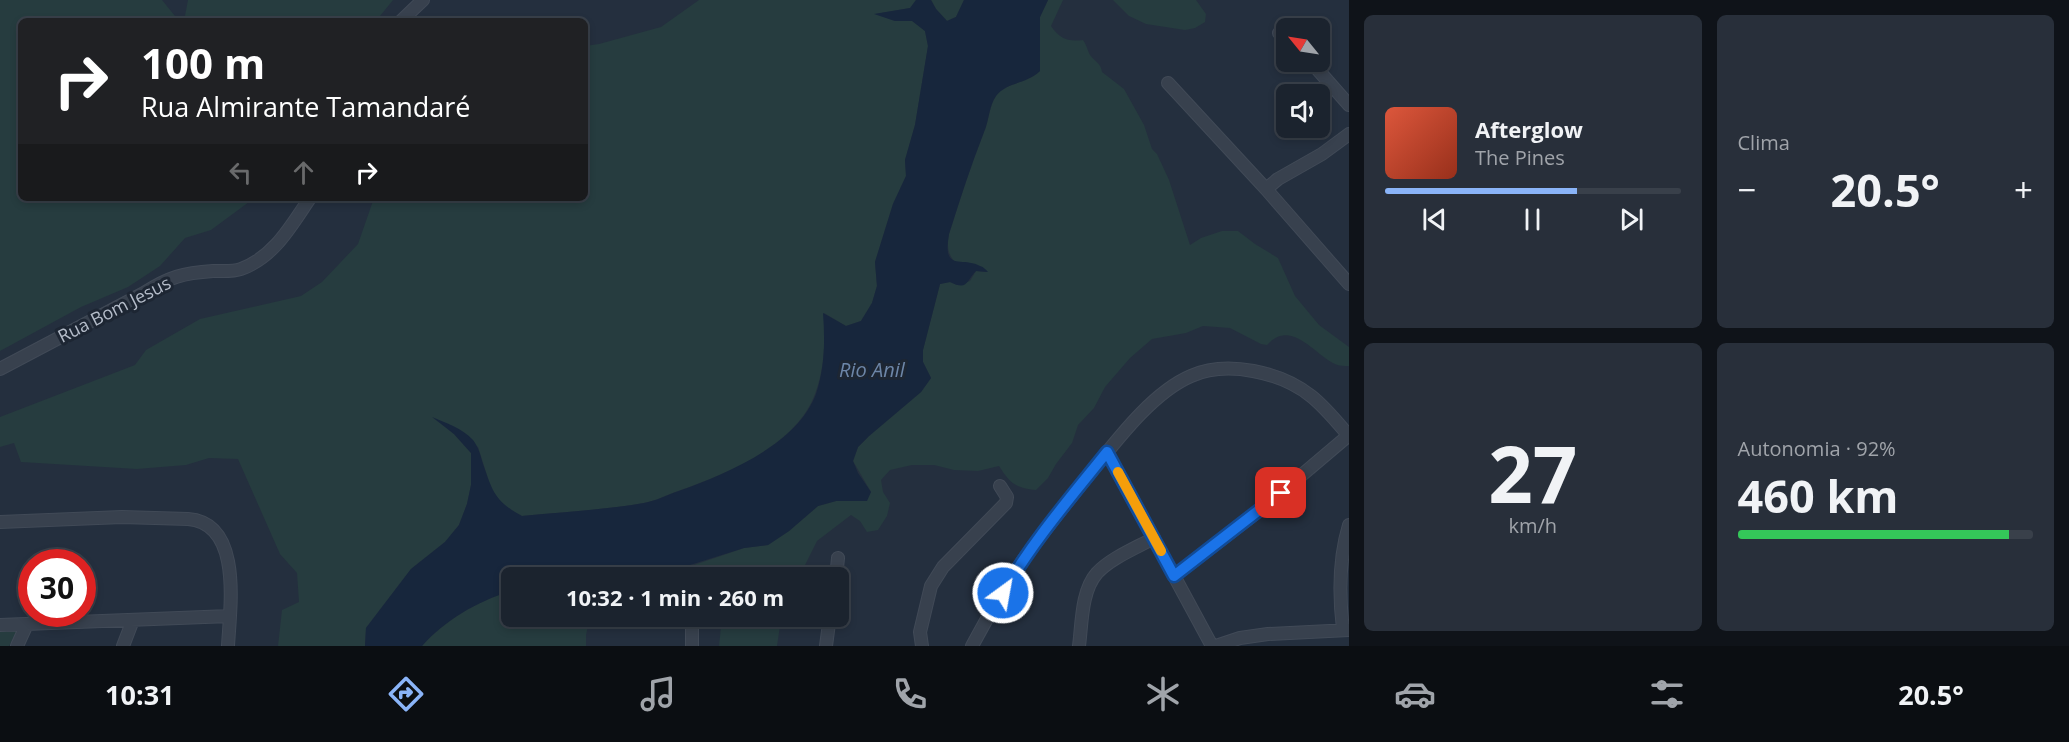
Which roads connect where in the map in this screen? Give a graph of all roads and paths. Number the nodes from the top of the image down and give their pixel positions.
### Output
1 (423, 0) edge
2 (404, 18) edge
3 (1320, 72) edge
4 (1168, 83) dead end
5 (1349, 105) edge
6 (1349, 134) edge
7 (1266, 189) junction
8 (308, 201) edge
9 (1349, 284) edge
10 (0, 369) edge
11 (1349, 435) edge
12 (1107, 452) junction
13 (1000, 486) dead end
14 (0, 522) edge
15 (1349, 525) edge
16 (1154, 538) junction
17 (838, 558) dead end
18 (837, 567) edge
19 (1174, 576) junction
20 (230, 616) junction
21 (133, 620) junction
22 (96, 621) edge
23 (18, 624) edge
24 (0, 625) edge
25 (26, 627) edge
26 (692, 627) edge
27 (829, 627) edge
28 (1346, 630) edge
29 (17, 646) edge
30 (123, 646) edge
31 (228, 646) edge
32 (692, 646) edge
33 (826, 646) edge
34 (922, 646) edge
35 (972, 646) edge
36 (1079, 646) edge
37 (1214, 646) edge

1 - 2 street
3 - 5 street
4 - 7 street
6 - 7 street
7 - 9 street
8 - 10 street, Rua Bom Jesus
11 - 12 street
11 - 19 street
12 - 16 street
12 - 35 street
13 - 34 street
14 - 20 street
15 - 28 street
16 - 19 street
16 - 36 street
17 - 18 street
19 - 37 street
20 - 21 street
20 - 31 street
21 - 22 street
21 - 30 street
23 - 24 street
25 - 29 street
26 - 32 street
27 - 33 street
28 - 37 street

